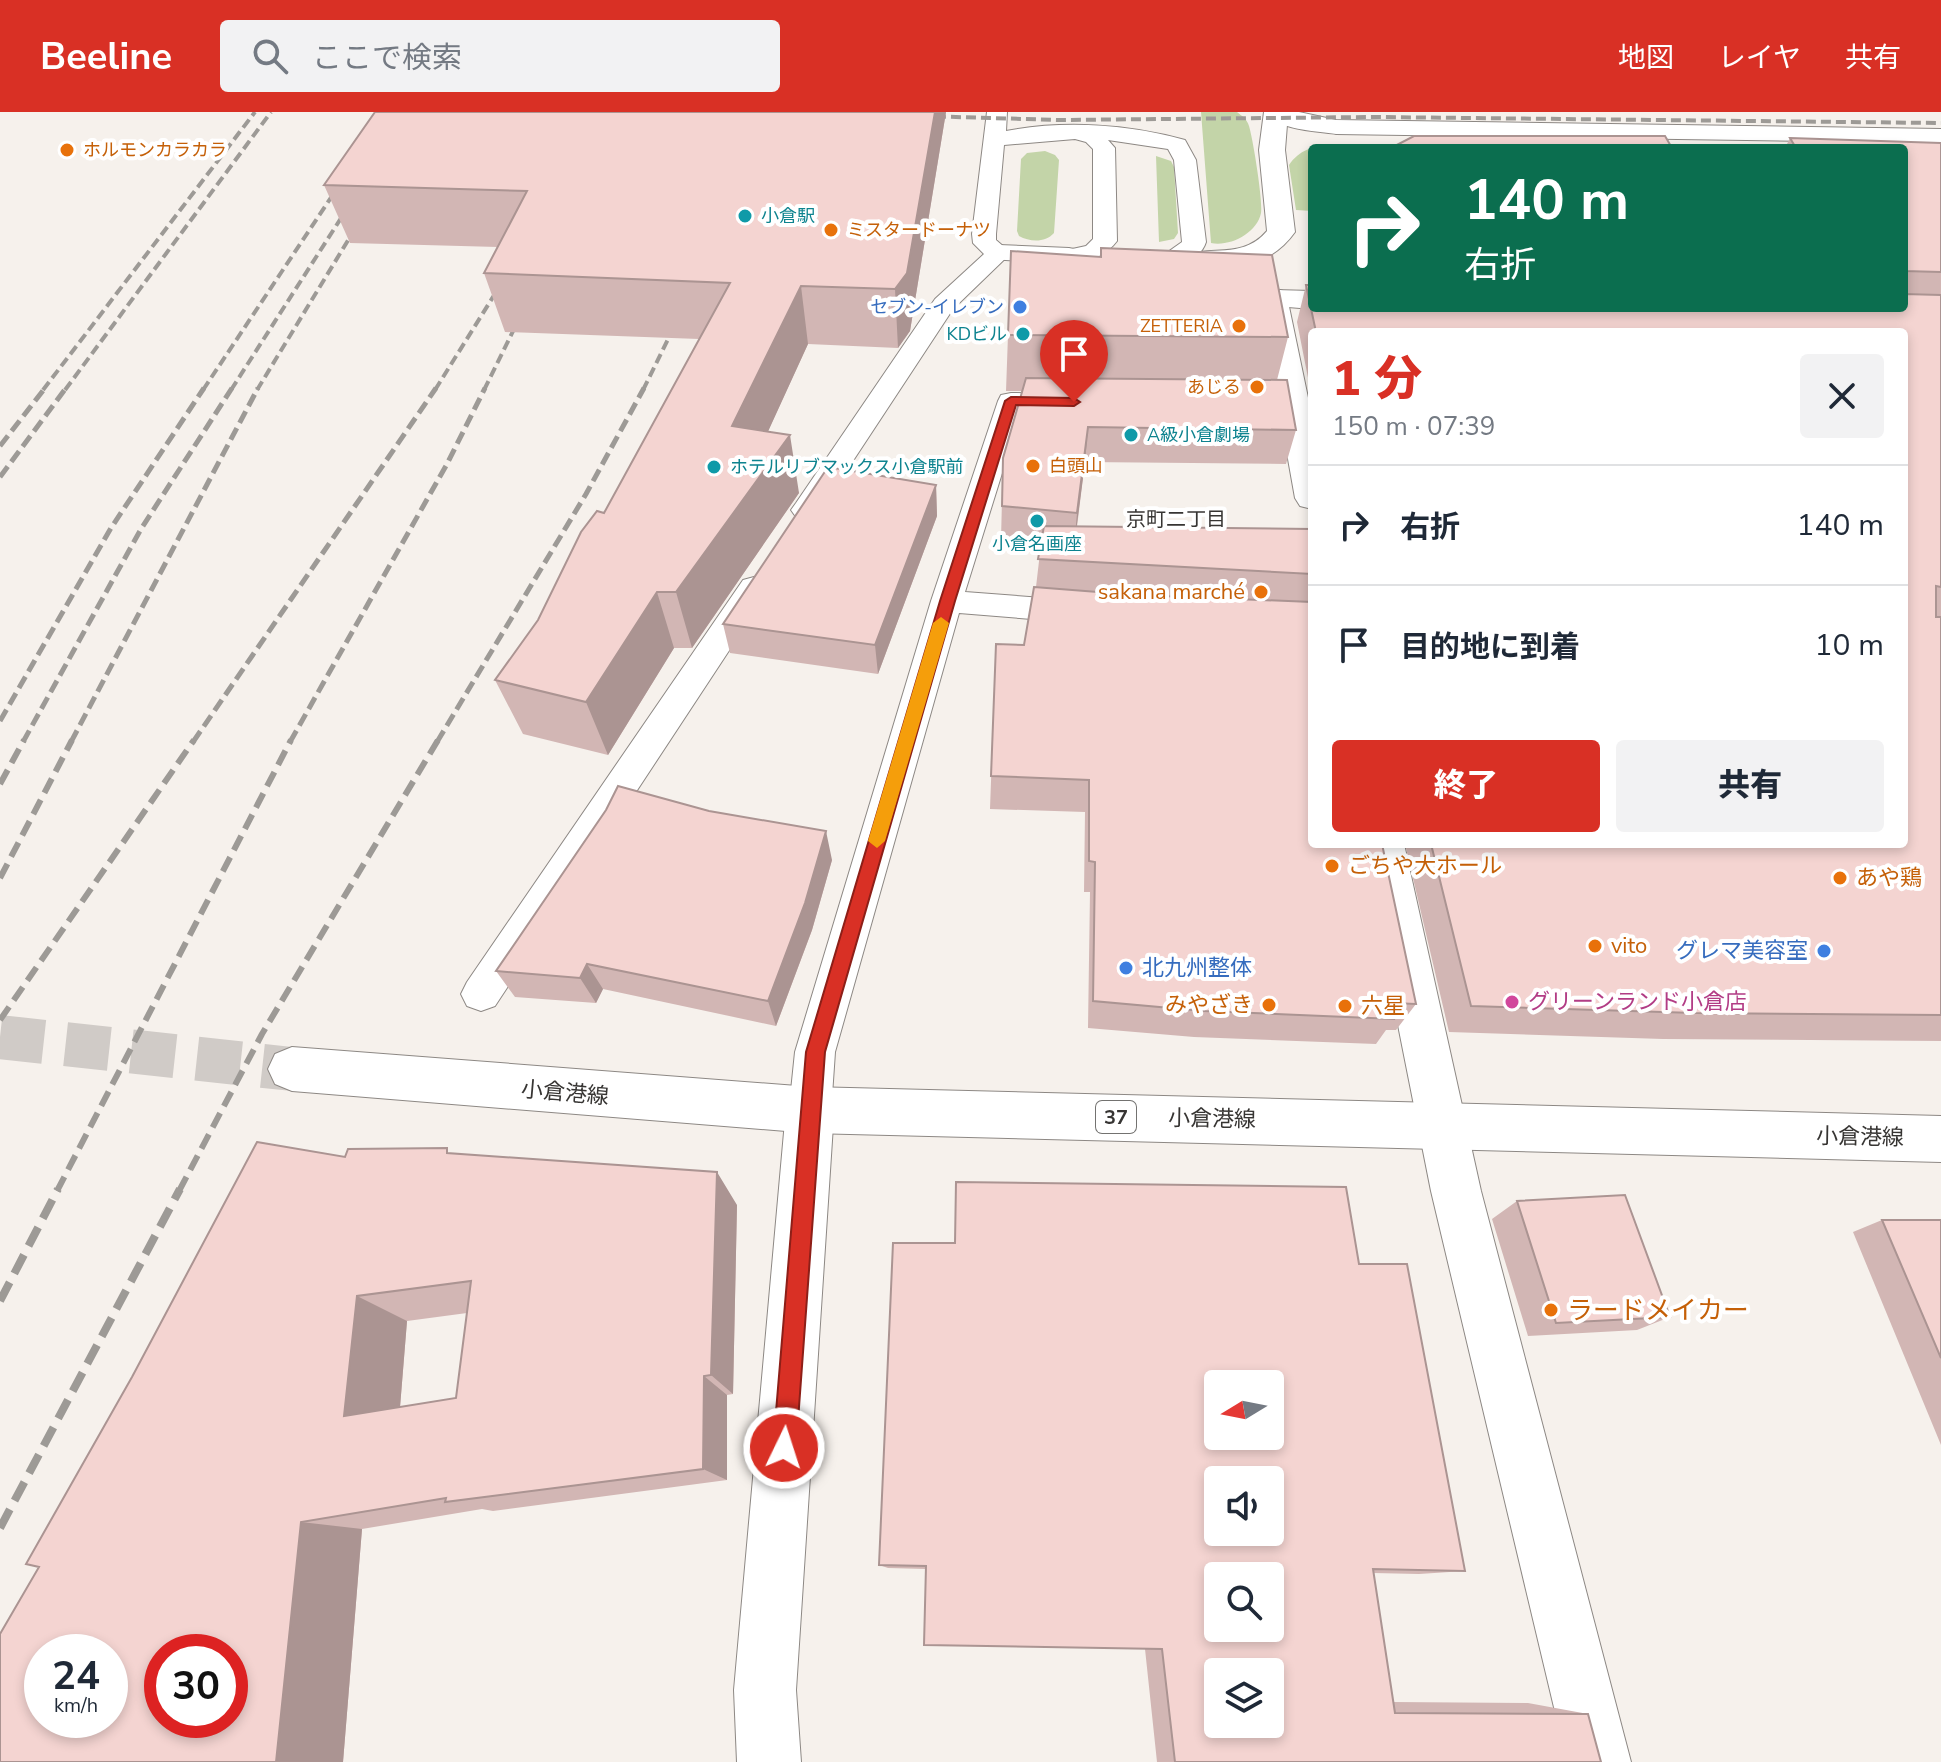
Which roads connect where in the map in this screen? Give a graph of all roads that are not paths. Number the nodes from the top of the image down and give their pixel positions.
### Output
1 (997, 112) edge
2 (1276, 112) edge
3 (1336, 127) junction
4 (1083, 135) junction
5 (1941, 136) edge
6 (993, 141) junction
7 (1272, 150) junction
8 (999, 253) junction
9 (1071, 256) junction
10 (1250, 257) junction
11 (1170, 259) junction
12 (1275, 299) junction
13 (1308, 300) edge
14 (1089, 402) edge
15 (1261, 403) edge
16 (1292, 404) junction
17 (1308, 479) edge
18 (793, 529) edge
19 (766, 569) edge
20 (947, 601) junction
21 (1115, 615) edge
22 (1384, 848) edge
23 (481, 994) dead end
24 (292, 1069) tunnel mouth
25 (810, 1110) junction
26 (1442, 1124) junction
27 (1941, 1139) edge
28 (769, 1762) edge
29 (1599, 1762) edge

1 - 6 lane
2 - 3 street
2 - 7 street
3 - 5 street
3 - 7 street
4 - 6 lane
4 - 9 lane
4 - 11 lane
6 - 8 lane
7 - 10 street
8 - 9 street
8 - 18 lane
9 - 11 street
10 - 11 street
10 - 12 street
12 - 13 street
12 - 16 street
14 - 20 lane
15 - 16 lane
16 - 17 street
19 - 23 lane
20 - 21 lane
20 - 25 lane
22 - 26 street
24 - 25 street, 小倉港線 / 37
25 - 26 street, 小倉港線 / 37
25 - 28 street
26 - 27 street, 小倉港線 / 37
26 - 29 street

